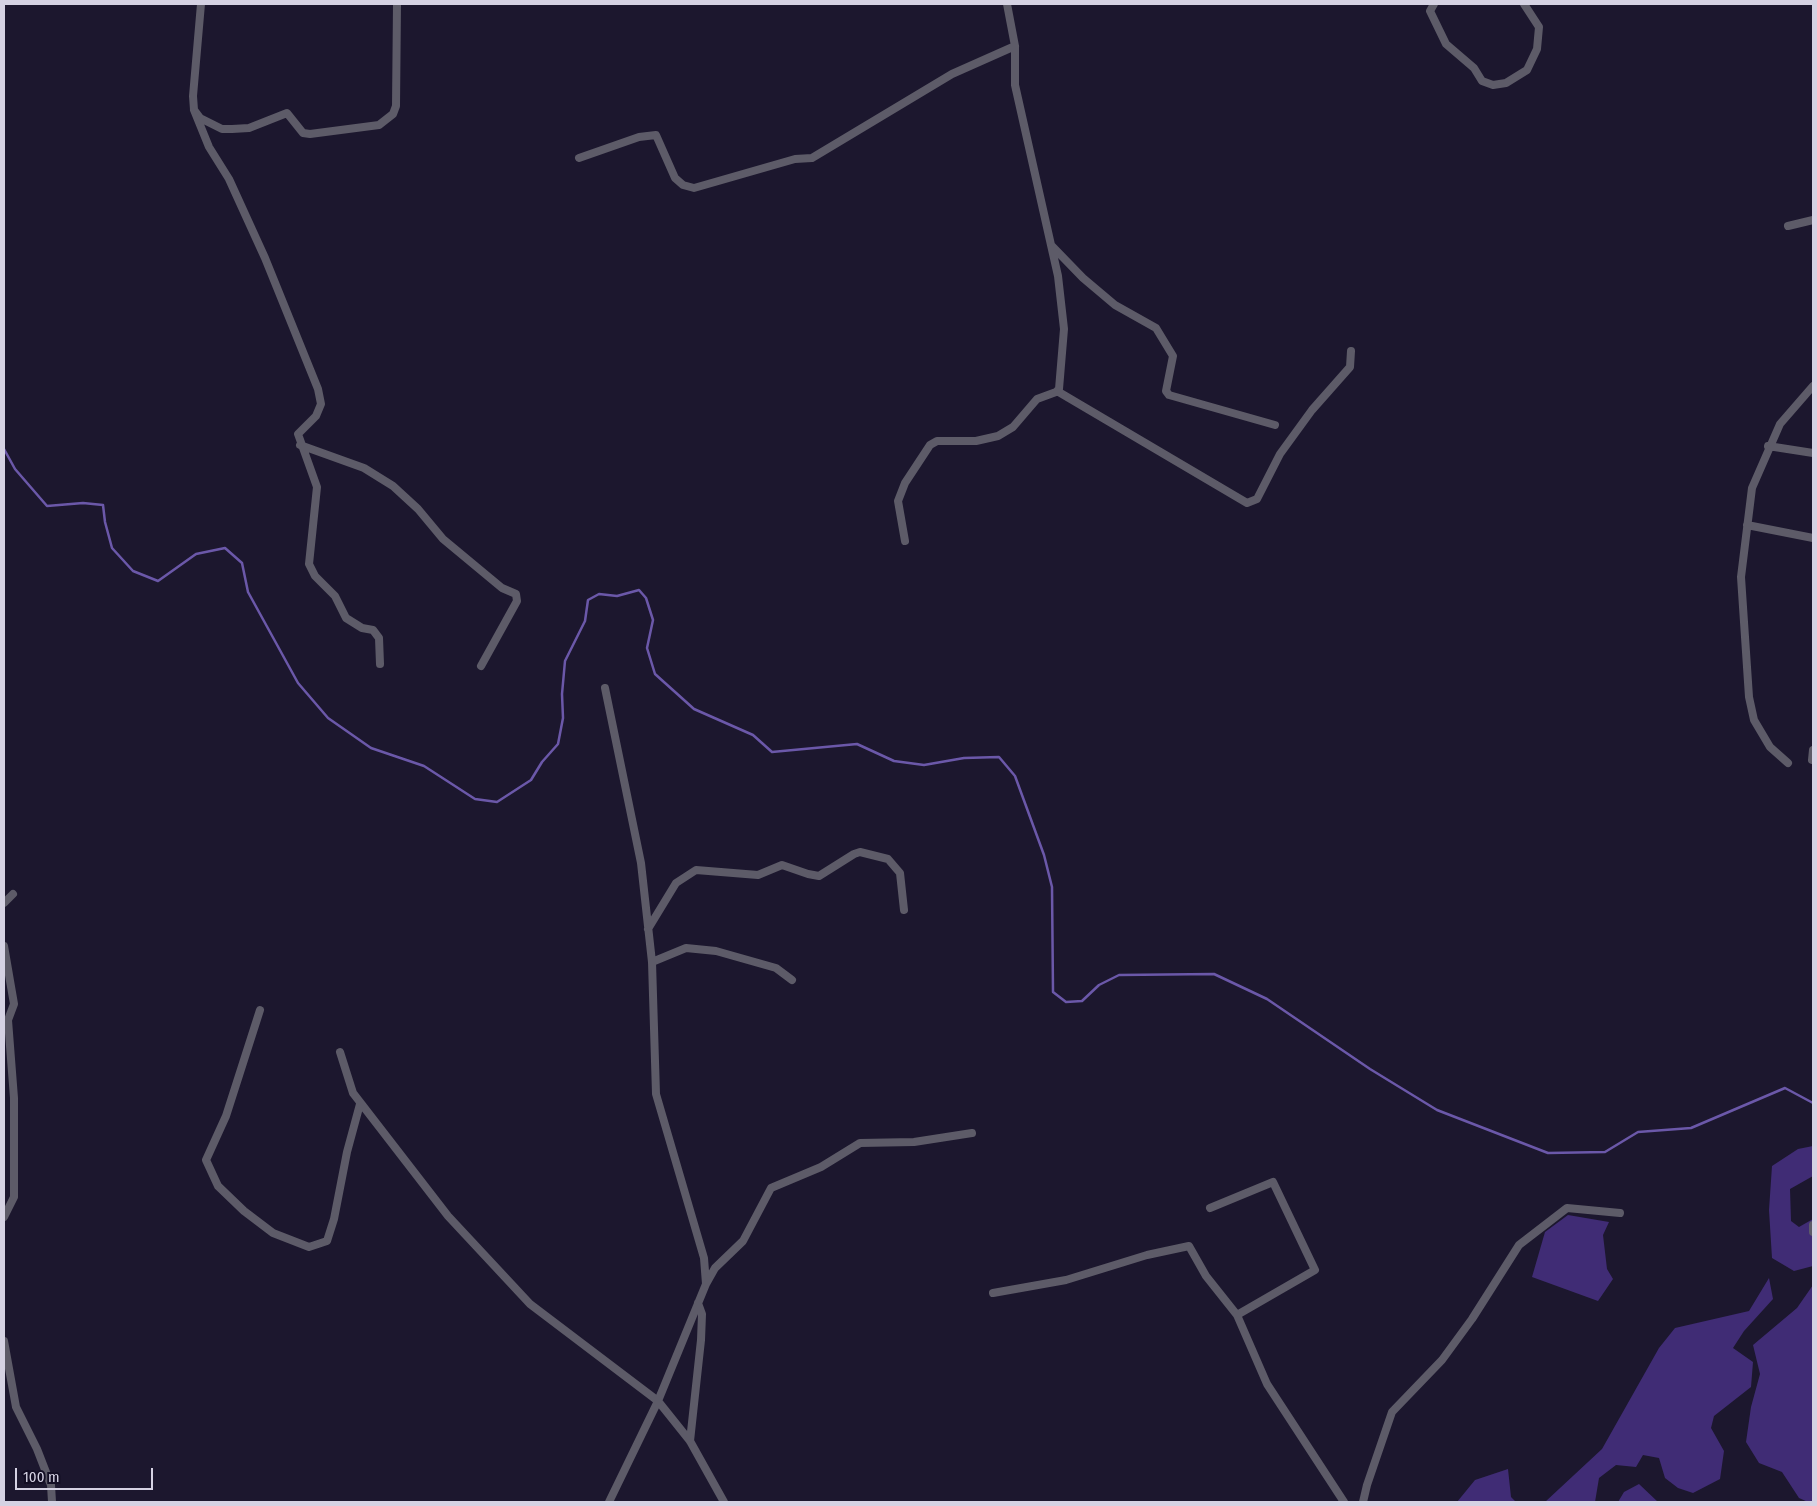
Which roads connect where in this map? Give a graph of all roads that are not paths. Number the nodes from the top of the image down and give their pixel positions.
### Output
1 (201, 4) edge
2 (397, 4) edge
3 (1007, 4) edge
4 (1434, 4) edge
5 (1524, 4) edge
6 (1015, 46) junction
7 (194, 110) junction
8 (579, 158) dead end
9 (1813, 220) edge
10 (1788, 226) dead end
11 (1051, 245) junction
12 (1351, 352) dead end
13 (1813, 386) edge
14 (1057, 391) junction
15 (1275, 425) dead end
16 (300, 445) junction
17 (1768, 446) junction
18 (1813, 453) edge
19 (1747, 525) junction
20 (1813, 538) edge
21 (904, 541) dead end
22 (380, 664) dead end
23 (481, 666) dead end
24 (605, 688) dead end
25 (1813, 750) edge
26 (1812, 760) dead end
27 (1788, 763) dead end
28 (13, 894) dead end
29 (4, 903) edge
30 (904, 910) dead end
31 (648, 929) junction
32 (4, 946) edge
33 (652, 962) junction
34 (792, 980) dead end
35 (260, 1010) dead end
36 (340, 1052) dead end
37 (360, 1104) junction
38 (972, 1133) dead end
39 (1210, 1208) dead end
40 (1620, 1213) dead end
41 (4, 1217) edge
42 (1813, 1225) edge
43 (1813, 1232) edge
44 (706, 1284) junction
45 (993, 1292) dead end
46 (698, 1303) junction
47 (1237, 1316) junction
48 (4, 1341) edge
49 (658, 1401) junction
50 (690, 1441) junction
51 (52, 1502) edge
52 (609, 1502) edge
53 (724, 1502) edge
54 (1344, 1502) edge
55 (1363, 1502) edge

1 - 7 street
2 - 7 street
3 - 6 street
4 - 5 street
6 - 8 street
6 - 11 street
7 - 16 street
9 - 10 street
11 - 14 street
11 - 15 street
12 - 14 street
13 - 17 street
14 - 21 street
16 - 22 street
16 - 23 street
17 - 18 street
17 - 19 street
19 - 20 street
19 - 27 street
24 - 31 street
25 - 26 street
28 - 29 street
30 - 31 street
31 - 33 street
32 - 41 street
33 - 34 street
33 - 44 street
35 - 37 street
36 - 37 street
37 - 49 street
38 - 44 street
39 - 47 street
40 - 55 street
42 - 43 street
44 - 46 street
45 - 47 street
46 - 49 street
46 - 50 street
47 - 54 street
48 - 51 street
49 - 50 street
49 - 52 street
50 - 53 street

